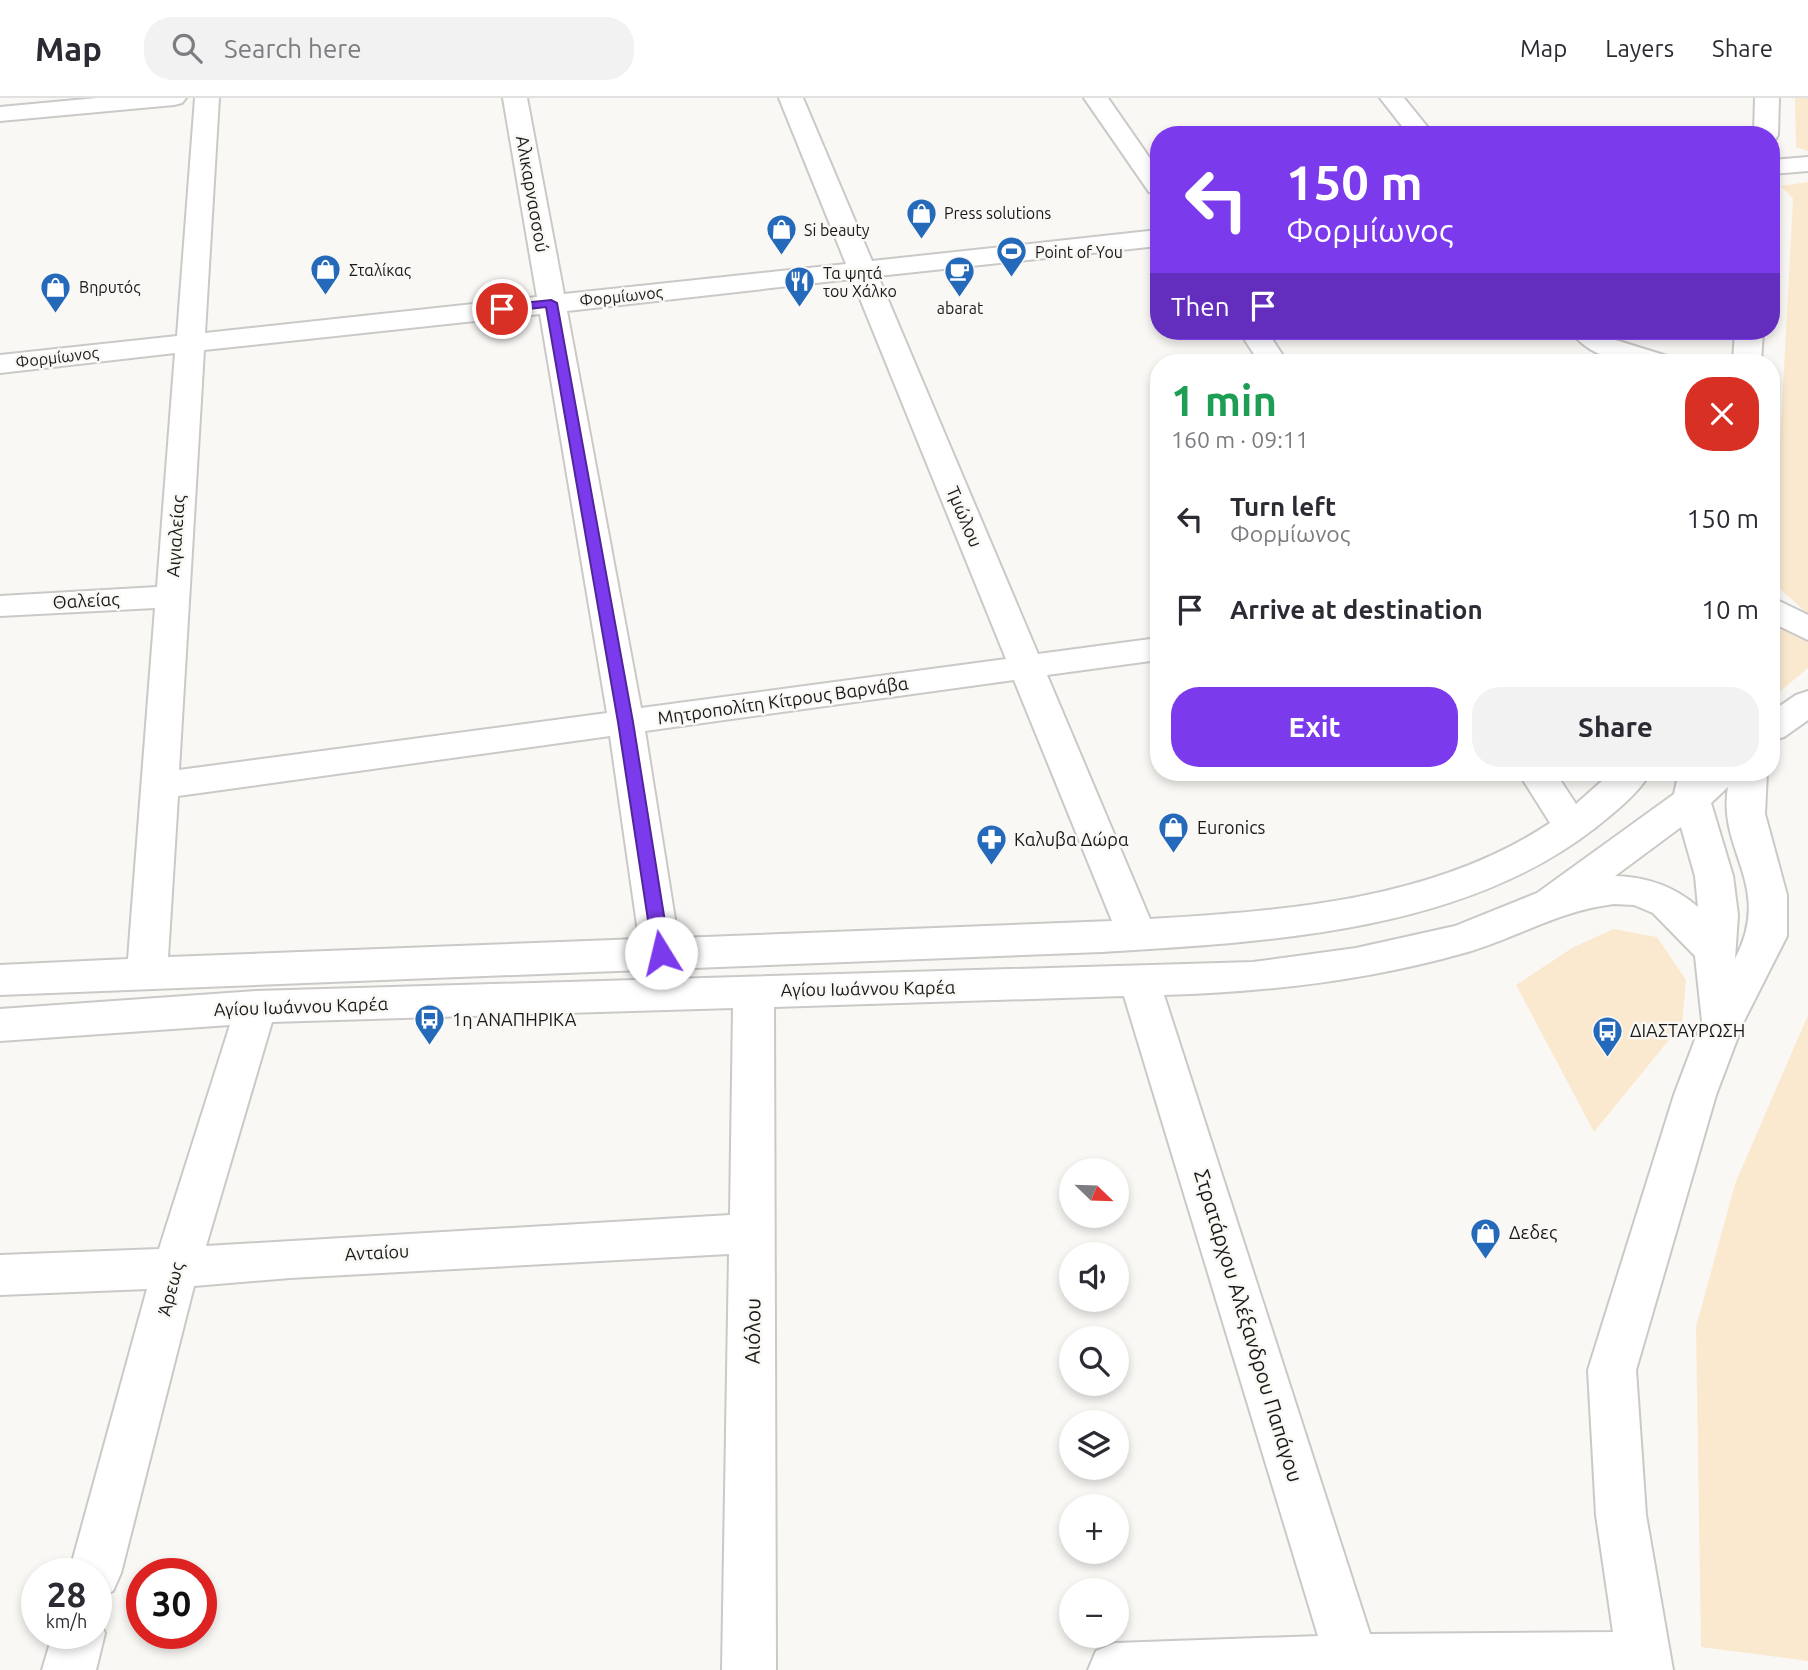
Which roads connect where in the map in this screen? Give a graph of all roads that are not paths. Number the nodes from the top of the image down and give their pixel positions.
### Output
1 (174, 98) edge
2 (207, 98) edge
3 (515, 98) edge
4 (791, 98) edge
5 (1096, 98) edge
6 (1392, 98) edge
7 (1767, 98) edge
8 (0, 114) edge
9 (1415, 126) edge
10 (1766, 126) edge
11 (1808, 164) edge
12 (1780, 166) edge
13 (1150, 176) edge
14 (1150, 239) edge
15 (862, 271) junction
16 (551, 303) junction
17 (1595, 340) edge
18 (189, 342) junction
19 (1631, 354) edge
20 (0, 364) edge
21 (172, 597) junction
22 (0, 606) edge
23 (1780, 613) edge
24 (1808, 629) edge
25 (1150, 650) edge
26 (1027, 669) junction
27 (1807, 705) edge
28 (626, 722) junction
29 (1780, 723) edge
30 (1542, 781) edge
31 (1623, 781) edge
32 (1746, 781) edge
33 (158, 786) junction
34 (1693, 786) edge
35 (1572, 828) junction
36 (1550, 904) junction
37 (1137, 935) junction
38 (661, 953) junction
39 (1714, 953) junction
40 (147, 973) junction
41 (0, 980) edge
42 (1140, 982) junction
43 (754, 992) junction
44 (256, 1007) junction
45 (1723, 1021) junction
46 (0, 1025) edge
47 (754, 1233) junction
48 (176, 1268) junction
49 (0, 1275) edge
50 (98, 1558) edge
51 (75, 1649) edge
52 (1644, 1664) edge
53 (1354, 1665) edge
54 (69, 1670) edge
55 (749, 1670) edge
56 (1115, 1670) edge

1 - 8 street
2 - 18 street, Αιγιαλείας
3 - 16 street, Αλικαρνασσού
4 - 15 street, Τμώλου
5 - 13 street
6 - 9 street
7 - 10 street
11 - 12 street
14 - 15 street, Φορμίωνος
15 - 16 street, Φορμίωνος
15 - 26 street, Τμώλου
16 - 18 street, Φορμίωνος
16 - 28 street, Αλικαρνασσού
17 - 19 street
18 - 20 street, Φορμίωνος
18 - 21 street, Αιγιαλείας
21 - 22 street, Θαλείας
21 - 33 street, Αιγιαλείας
23 - 24 street
25 - 26 street, Μητροπολίτη Κίτρους Βαρνάβα
26 - 28 street, Μητροπολίτη Κίτρους Βαρνάβα
26 - 37 street, Τμώλου
27 - 29 street
28 - 33 street, Μητροπολίτη Κίτρους Βαρνάβα
28 - 38 street, Αλικαρνασσού
30 - 35 street
31 - 35 street
32 - 45 street
33 - 40 street, Αιγιαλείας
34 - 36 street, Αγίου Ιωάννου Καρέα
34 - 39 street
35 - 37 street
36 - 39 street
36 - 42 street, Αγίου Ιωάννου Καρέα
37 - 38 street
38 - 40 street
39 - 45 street
40 - 41 street
42 - 43 street, Αγίου Ιωάννου Καρέα
42 - 53 street, Στρατάρχου Αλέξανδρου Παπάγου
43 - 44 street, Αγίου Ιωάννου Καρέα
43 - 47 street, Αιόλου
44 - 46 street, Αγίου Ιωάννου Καρέα
44 - 48 street, Άρεως
45 - 52 street
47 - 48 street, Ανταίου
47 - 55 street, Αιόλου
48 - 49 street, Ανταίου
48 - 50 street, Άρεως
51 - 54 street
52 - 53 street
53 - 56 street

